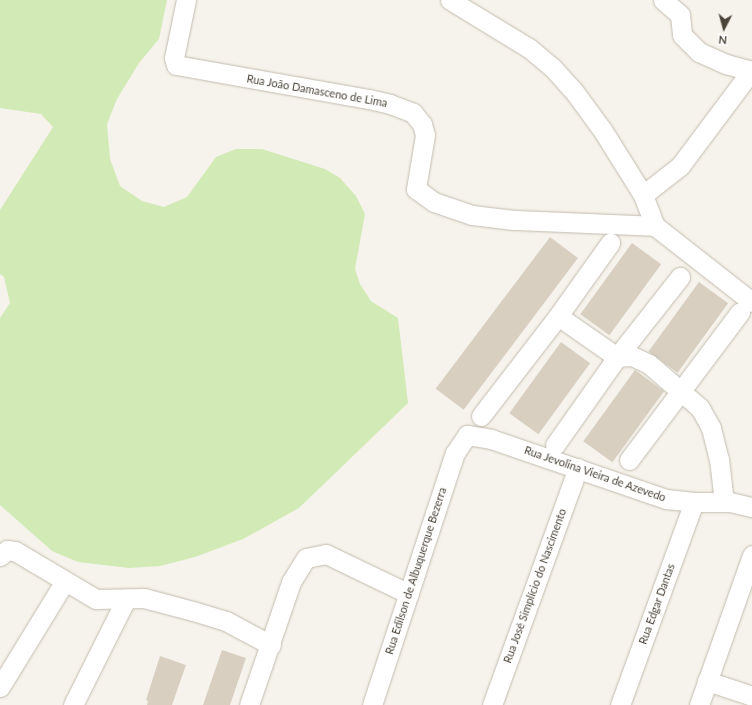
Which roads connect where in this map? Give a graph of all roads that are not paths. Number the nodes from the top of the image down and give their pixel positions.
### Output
1 (186, 0) edge
2 (450, 0) edge
3 (663, 0) edge
4 (752, 71) edge
5 (643, 195) junction
6 (655, 226) junction
7 (610, 243) dead end
8 (680, 277) dead end
9 (746, 307) edge
10 (558, 316) junction
11 (617, 356) junction
12 (682, 392) junction
13 (481, 416) dead end
14 (463, 439) joint
15 (555, 445) dead end
16 (629, 460) dead end
17 (578, 468) junction
18 (752, 496) edge
19 (694, 502) junction
20 (727, 502) junction
21 (752, 507) edge
22 (0, 556) edge
23 (751, 562) edge
24 (65, 581) junction
25 (409, 594) junction
26 (126, 599) junction
27 (271, 645) junction
28 (707, 681) junction
29 (0, 687) edge
30 (752, 696) edge
31 (73, 705) edge
32 (249, 705) edge
33 (372, 705) edge
34 (492, 705) edge
35 (620, 705) edge
36 (699, 705) edge

1 - 6 street, Rua João Damasceno de Lima
2 - 5 street
3 - 4 street
4 - 5 street
5 - 6 street
6 - 9 street
7 - 10 street
8 - 11 street
9 - 12 street
10 - 11 street
10 - 13 street
11 - 12 street
11 - 15 street
12 - 16 street
12 - 20 street
14 - 17 street, Rua Jevolina Vieira de Azevedo
14 - 25 street, Rua Edilson de Albuquerque Bezerra
17 - 19 street, Rua Jevolina Vieira de Azevedo
17 - 34 street, Rua José Simplício do Nascimento
18 - 20 street, Rua Jevolina Vieira de Azevedo
19 - 20 street, Rua Jevolina Vieira de Azevedo
19 - 35 street, Rua Edgar Dantas
20 - 21 street, Rua Jevolina Vieira de Azevedo
22 - 24 street
23 - 28 street
24 - 26 street
24 - 29 street
25 - 27 street
25 - 33 street, Rua Edilson de Albuquerque Bezerra
26 - 27 street
26 - 31 street
27 - 32 street
28 - 30 street
28 - 36 street

